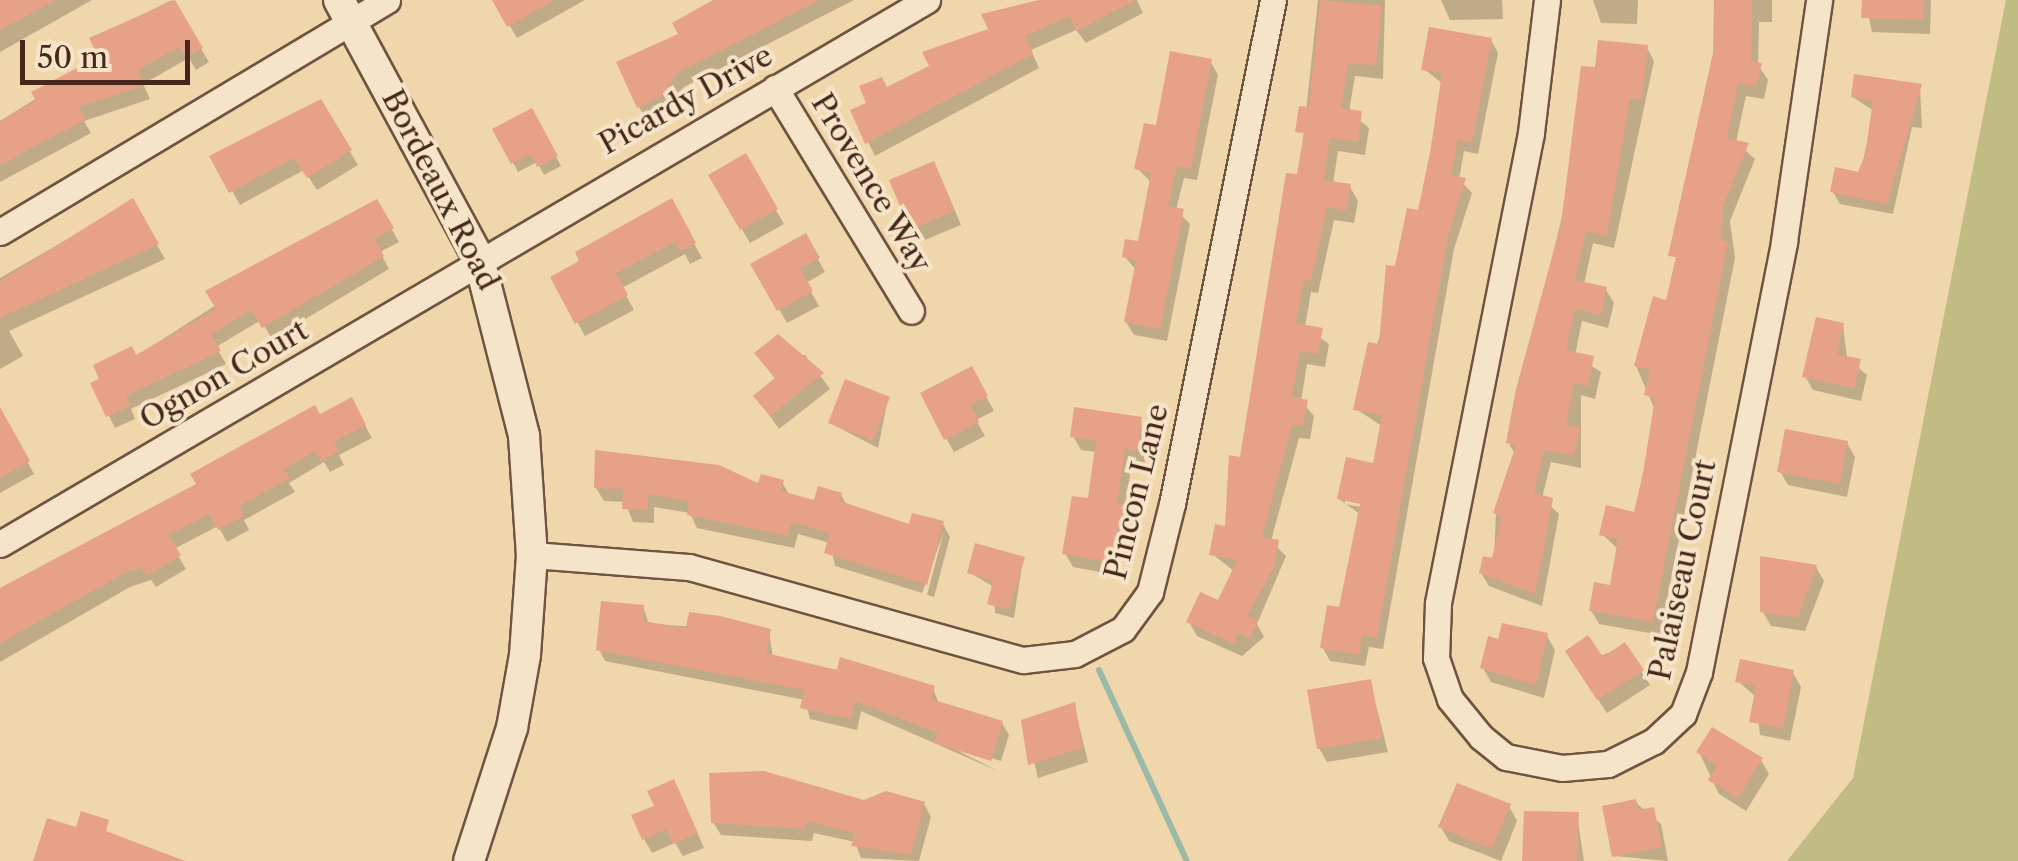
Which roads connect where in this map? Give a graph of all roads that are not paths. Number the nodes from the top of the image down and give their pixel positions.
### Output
1 (386, 0) edge
2 (926, 0) edge
3 (1273, 0) edge
4 (1547, 0) edge
5 (1819, 0) edge
6 (345, 10) edge
7 (775, 88) junction
8 (0, 232) edge
9 (479, 259) junction
10 (911, 312) dead end
11 (0, 544) edge
12 (532, 555) junction
13 (469, 861) edge

1 - 6 street
2 - 7 street, Picardy Drive
3 - 12 street, Pincon Lane
4 - 5 street, Palaiseau Court
6 - 8 street
6 - 9 street, Bordeaux Road
7 - 9 street, Picardy Drive
7 - 10 street, Provence Way
9 - 11 street, Ognon Court
9 - 12 street, Bordeaux Road
12 - 13 street, Bordeaux Road

